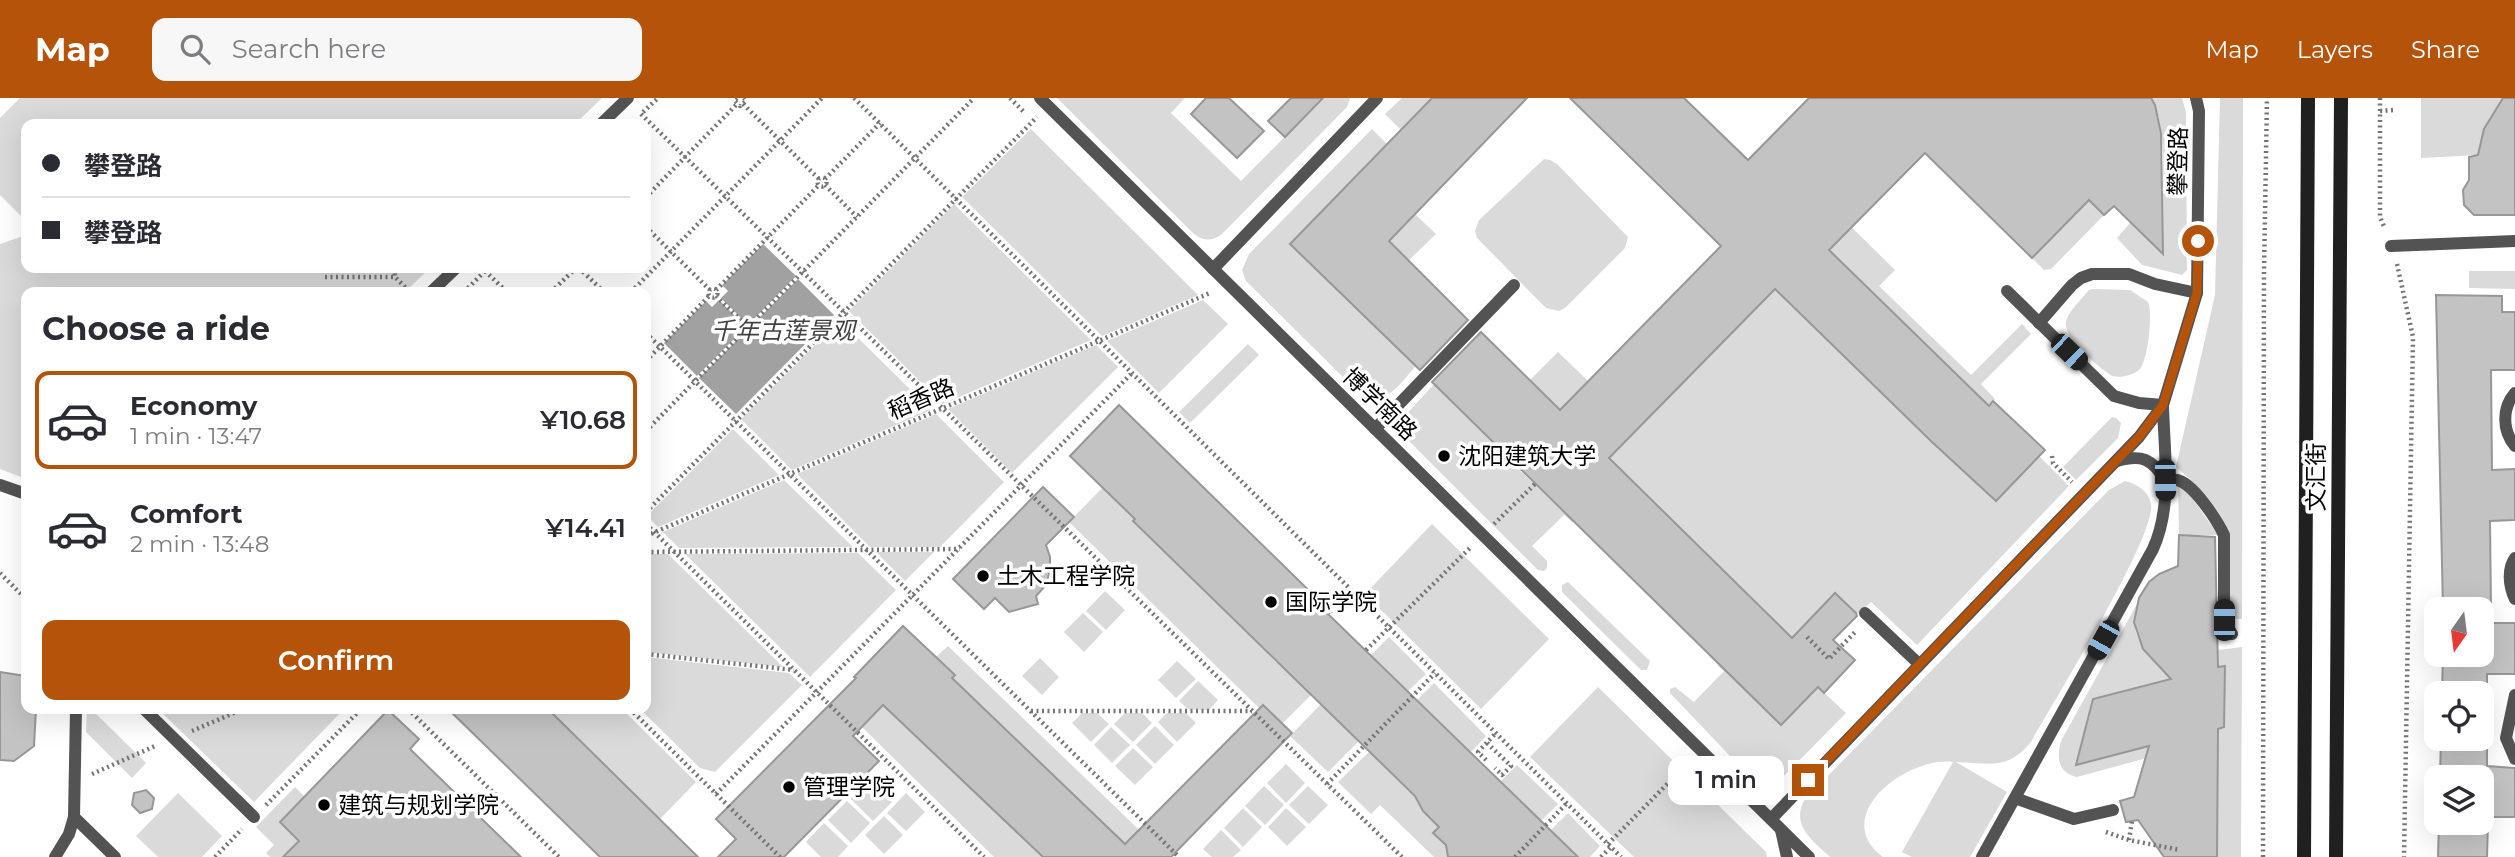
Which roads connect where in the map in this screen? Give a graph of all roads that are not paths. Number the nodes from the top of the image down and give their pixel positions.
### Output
1 (628, 98) edge
2 (1377, 98) edge
3 (2196, 98) edge
4 (2308, 98) edge
5 (2341, 98) edge
6 (1044, 102) edge
7 (606, 119) edge
8 (2515, 241) edge
9 (2391, 246) road end
10 (1213, 269) junction
11 (451, 273) edge
12 (1514, 285) dead end
13 (436, 287) edge
14 (2007, 291) dead end
15 (2197, 293) junction
16 (2039, 323) junction
17 (2515, 393) edge
18 (2163, 405) junction
19 (1375, 429) junction
20 (2515, 446) edge
21 (2114, 462) junction
22 (2165, 480) junction
23 (0, 485) edge
24 (21, 492) edge
25 (2515, 558) edge
26 (2515, 599) edge
27 (1868, 615) road end
28 (2232, 634) dead end
29 (1919, 664) junction
30 (2515, 695) edge
31 (76, 714) edge
32 (149, 714) edge
33 (2515, 758) edge
34 (2015, 798) junction
35 (2113, 810) dead end
36 (74, 817) junction
37 (254, 817) road end
38 (1771, 819) junction
39 (1781, 829) junction
40 (55, 857) edge
41 (115, 857) edge
42 (1787, 857) edge
43 (1809, 857) edge
44 (1982, 857) edge
45 (2304, 857) edge
46 (2336, 857) edge

1 - 7 lane
2 - 10 lane
3 - 15 lane, 攀登路
4 - 45 street, 文汇街
5 - 46 street, 文汇街
6 - 10 lane, 博学南路
8 - 9 lane
10 - 19 lane, 博学南路
11 - 13 lane
12 - 19 lane
14 - 16 lane
15 - 16 lane
15 - 18 lane, 攀登路
16 - 18 lane
17 - 20 lane
18 - 21 lane, 攀登路
18 - 22 lane
19 - 38 lane, 博学南路
21 - 22 lane
21 - 29 lane, 攀登路
22 - 28 lane
22 - 34 lane
23 - 24 lane
25 - 26 lane
27 - 29 lane
29 - 38 lane, 攀登路
30 - 33 lane
31 - 36 lane
32 - 37 lane
34 - 35 lane
34 - 44 lane
36 - 40 lane
36 - 41 lane
38 - 39 lane, 博学南路
39 - 42 lane
39 - 43 lane

